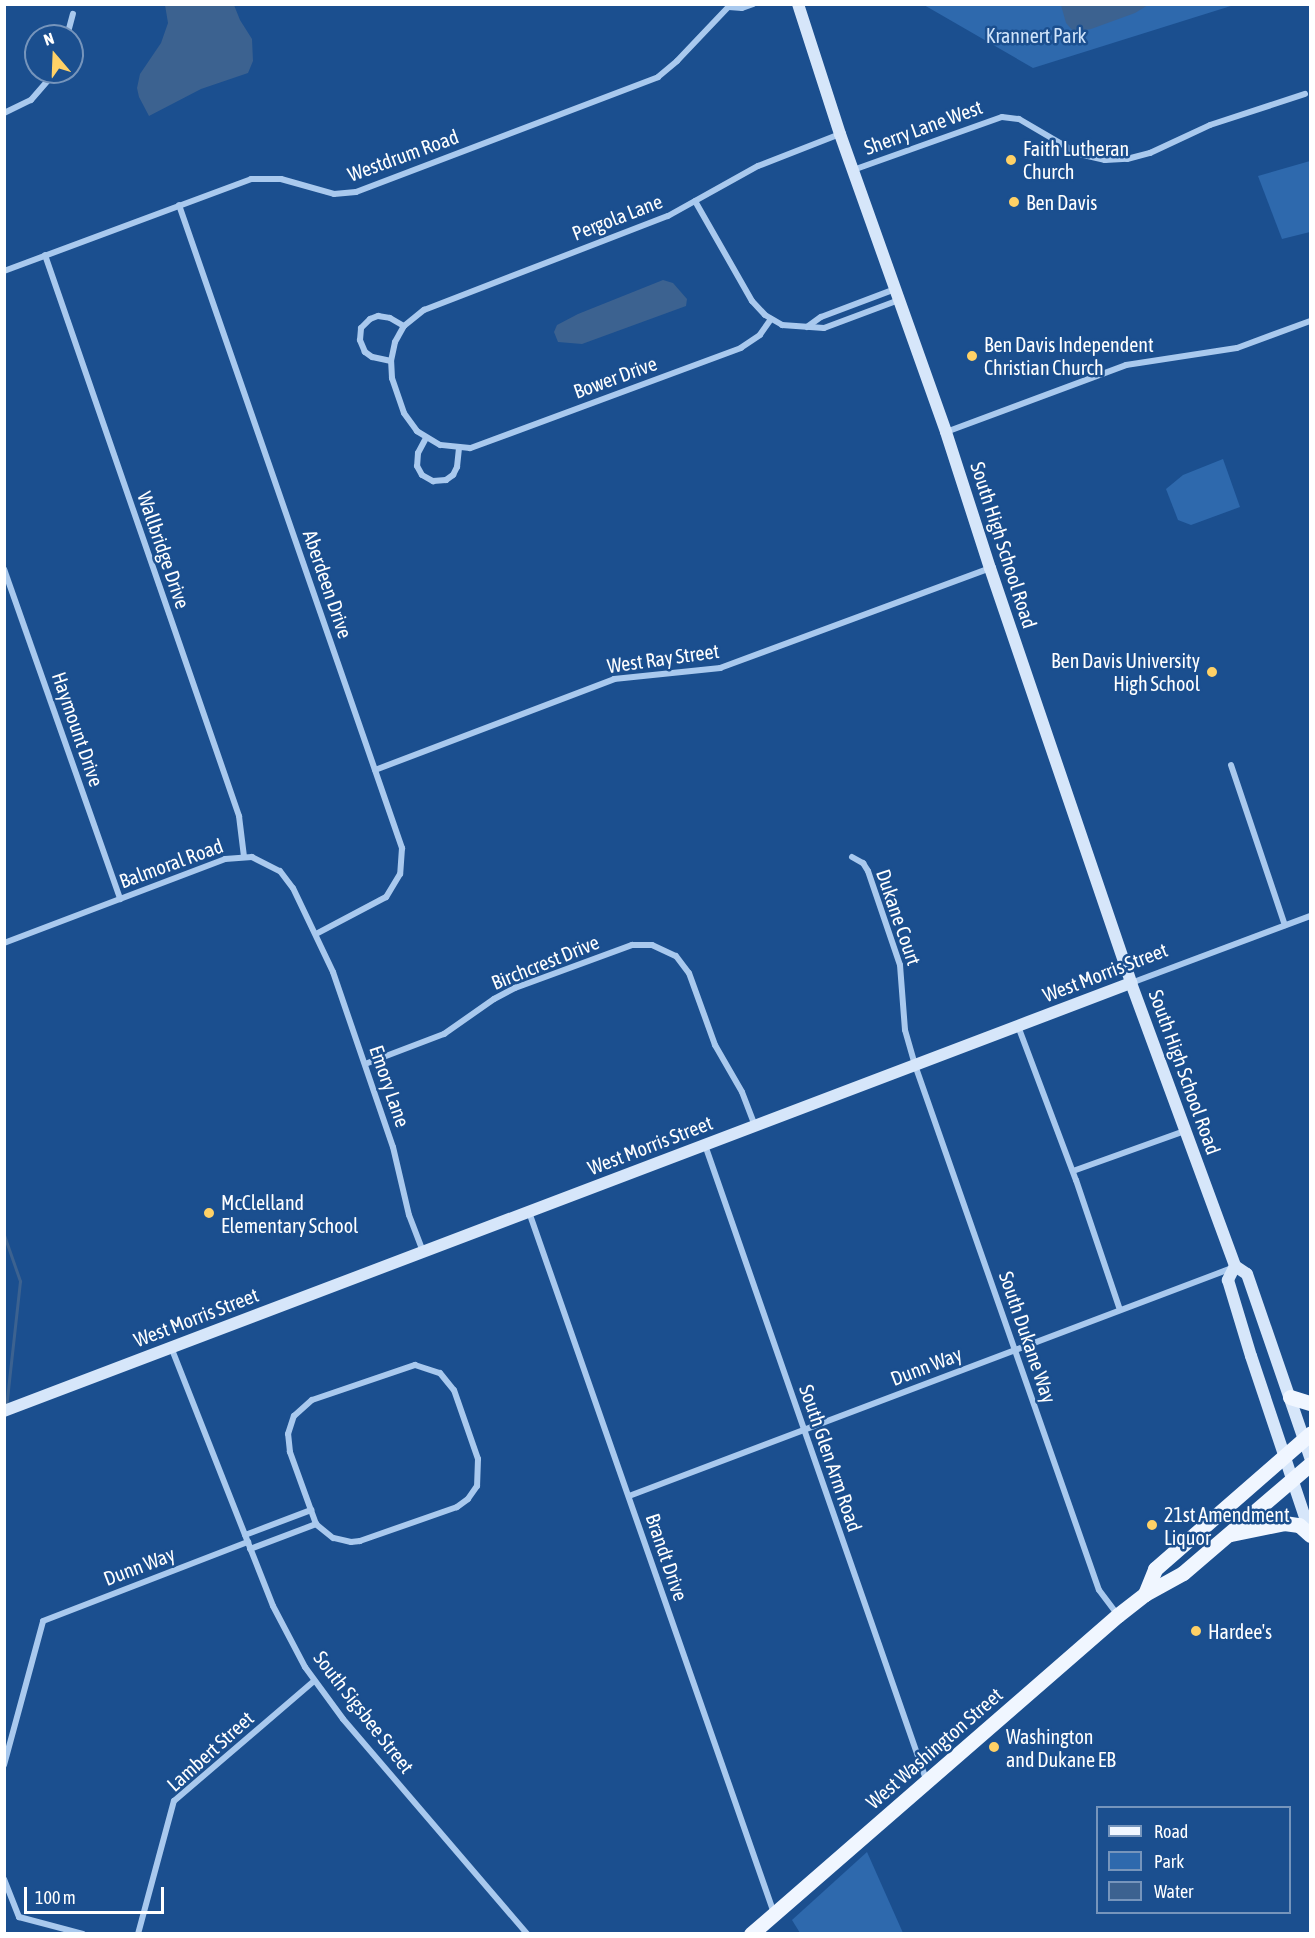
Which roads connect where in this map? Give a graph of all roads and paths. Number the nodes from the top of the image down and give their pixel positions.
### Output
1 (753, 4) edge
2 (798, 4) edge
3 (730, 6) edge
4 (73, 14) dead end
5 (70, 24) edge
6 (45, 84) edge
7 (1305, 94) dead end
8 (4, 113) edge
9 (840, 134) junction
10 (853, 170) junction
11 (696, 201) junction
12 (179, 205) junction
13 (45, 255) junction
14 (4, 271) edge
15 (897, 295) junction
16 (771, 319) junction
17 (1311, 321) edge
18 (404, 326) junction
19 (806, 328) junction
20 (391, 361) junction
21 (946, 432) junction
22 (426, 438) junction
23 (459, 449) junction
24 (990, 568) junction
25 (4, 569) edge
26 (1231, 765) dead end
27 (375, 770) junction
28 (244, 856) junction
29 (852, 857) dead end
30 (120, 899) junction
31 (1311, 916) edge
32 (1285, 925) junction
33 (316, 934) junction
34 (4, 943) edge
35 (1131, 983) junction
36 (1018, 1026) junction
37 (365, 1064) junction
38 (915, 1065) junction
39 (755, 1126) junction
40 (1185, 1131) junction
41 (705, 1145) junction
42 (1073, 1171) junction
43 (529, 1212) junction
44 (423, 1252) junction
45 (1235, 1266) junction
46 (1120, 1310) junction
47 (171, 1347) junction
48 (1015, 1350) junction
49 (1290, 1397) junction
50 (1311, 1403) edge
51 (10, 1409) edge
52 (804, 1430) junction
53 (1308, 1436) edge
54 (1284, 1457) junction
55 (1311, 1457) edge
56 (1311, 1464) edge
57 (1292, 1480) junction
58 (629, 1496) junction
59 (311, 1510) junction
60 (316, 1524) junction
61 (1311, 1533) edge
62 (245, 1535) junction
63 (1228, 1535) junction
64 (249, 1546) junction
65 (1145, 1594) junction
66 (1118, 1615) junction
67 (314, 1682) junction
68 (4, 1765) edge
69 (927, 1782) junction
70 (4, 1879) edge
71 (774, 1913) junction
72 (83, 1934) edge
73 (138, 1934) edge
74 (527, 1934) edge
75 (751, 1934) edge

1 - 3 street, Westdrum Road
2 - 9 street, South High School Road
3 - 12 street, Westdrum Road
4 - 5 street
6 - 8 street
7 - 10 street, Sherry Lane West
9 - 10 street, South High School Road
9 - 11 street, Pergola Lane
10 - 15 street, South High School Road
11 - 16 street
11 - 18 street, Pergola Lane
12 - 13 street, Westdrum Road
12 - 27 street, Aberdeen Drive
13 - 14 street, Westdrum Road
13 - 28 street, Wallbridge Drive
15 - 19 street
15 - 19 street
15 - 21 street, South High School Road
16 - 19 street
16 - 23 street, Bower Drive
17 - 21 street
18 - 20 street
18 - 20 street
20 - 22 street
21 - 24 street, South High School Road
22 - 23 street
22 - 23 street
24 - 27 street, West Ray Street
24 - 35 street, South High School Road
25 - 30 street, Haymount Drive
26 - 32 street
27 - 33 street, Aberdeen Drive
28 - 30 street, Balmoral Road
28 - 33 street, Balmoral Road
29 - 38 street, Dukane Court
30 - 34 street, Balmoral Road
31 - 32 street, West Morris Street
32 - 35 street, West Morris Street
33 - 37 street, Emory Lane
35 - 36 street, West Morris Street
35 - 40 street, South High School Road
36 - 38 street, West Morris Street
36 - 42 street
37 - 39 street, Birchcrest Drive
37 - 44 street, Emory Lane
38 - 39 street, West Morris Street
38 - 48 street, South Dukane Way
39 - 41 street, West Morris Street
40 - 42 street
40 - 45 street, South High School Road
41 - 43 street, West Morris Street
41 - 52 street, South Glen Arm Road
42 - 46 street
43 - 44 street, West Morris Street
43 - 58 street, Brandt Drive
44 - 47 street, West Morris Street
45 - 46 street, Dunn Way
45 - 49 street, South High School Road
45 - 54 street, South High School Road
46 - 48 street, Dunn Way
47 - 51 street, West Morris Street
47 - 62 street, South Sigsbee Street
48 - 52 street, Dunn Way
48 - 66 street, South Dukane Way
49 - 50 main road
49 - 53 street, South High School Road
52 - 58 street, Dunn Way
52 - 69 street, South Glen Arm Road
53 - 54 main road, West Washington Street
53 - 55 street, South High School Road
54 - 57 street, South High School Road
54 - 65 main road, West Washington Street
56 - 57 main road, West Washington Street
57 - 61 street, South High School Road
57 - 63 main road, West Washington Street
58 - 71 street, Brandt Drive
59 - 60 street
59 - 60 street
59 - 62 street
60 - 64 street, Dunn Way
61 - 63 main road
62 - 64 street, South Sigsbee Street
63 - 65 main road, West Washington Street
64 - 67 street, South Sigsbee Street
64 - 68 street, Dunn Way
65 - 66 main road, West Washington Street
66 - 69 main road, West Washington Street
67 - 73 street, Lambert Street
67 - 74 street, South Sigsbee Street
69 - 71 main road, West Washington Street
70 - 72 street
71 - 75 main road, West Washington Street

